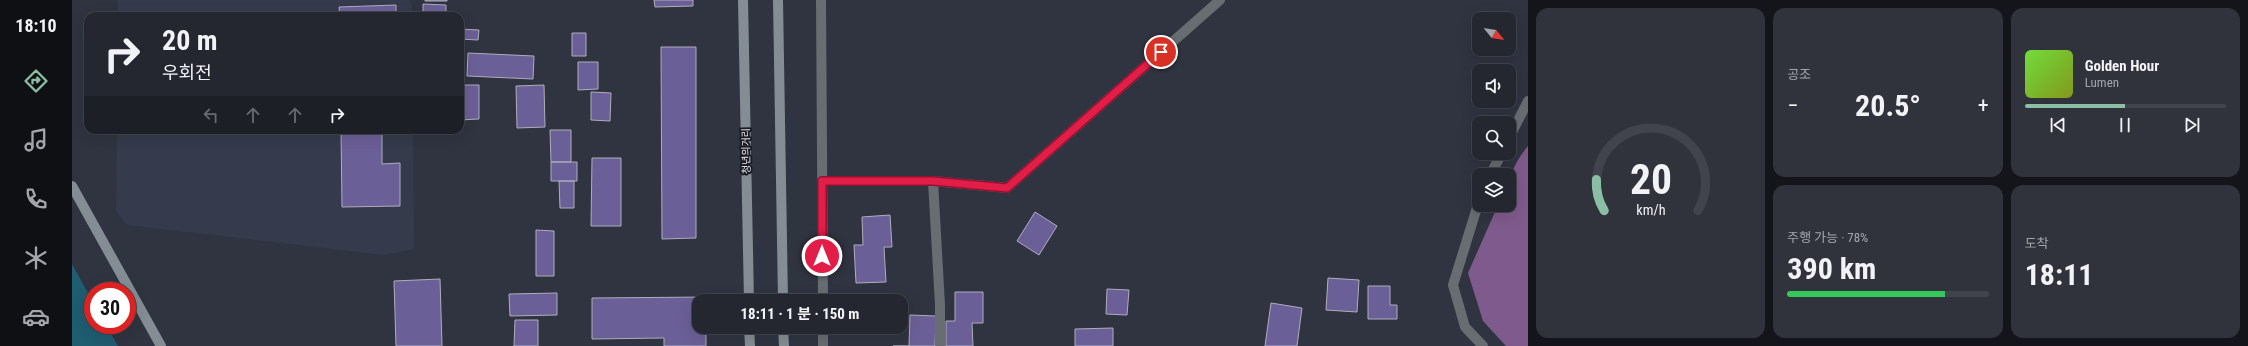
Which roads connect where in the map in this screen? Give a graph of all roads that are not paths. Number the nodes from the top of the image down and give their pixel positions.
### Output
1 (743, 0) edge
2 (778, 0) edge
3 (821, 0) edge
4 (1220, 0) edge
5 (1528, 101) edge
6 (1516, 124) edge
7 (822, 181) junction
8 (933, 181) junction
9 (72, 186) edge
10 (1475, 212) edge
11 (749, 294) edge
12 (782, 294) edge
13 (823, 294) edge
14 (749, 334) edge
15 (783, 334) edge
16 (823, 334) edge
17 (161, 346) edge
18 (750, 346) edge
19 (784, 346) edge
20 (823, 346) edge
21 (940, 346) edge
22 (1483, 346) edge

1 - 11 main road, 청년의거리
2 - 12 main road
3 - 7 street
4 - 8 street
5 - 6 street
7 - 8 street
7 - 13 street
8 - 21 street
9 - 17 main road
10 - 22 street
14 - 18 main road
15 - 19 main road
16 - 20 street

